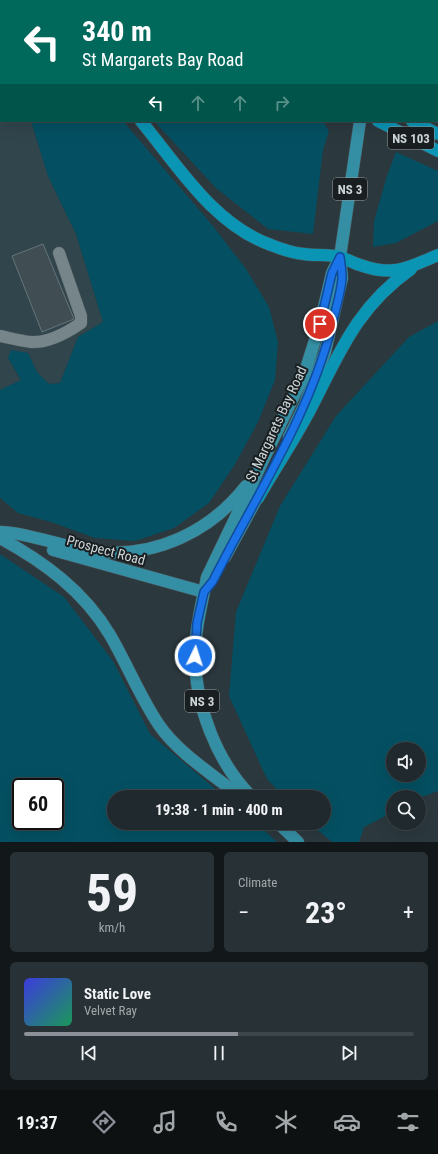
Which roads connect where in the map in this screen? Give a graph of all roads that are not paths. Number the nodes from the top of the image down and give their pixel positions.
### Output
1 (142, 122) edge
2 (360, 122) edge
3 (381, 122) edge
4 (414, 122) edge
5 (438, 134) edge
6 (438, 151) edge
7 (59, 253) dead end
8 (438, 255) edge
9 (340, 257) junction
10 (422, 262) junction
11 (0, 336) edge
12 (264, 460) junction
13 (258, 498) junction
14 (0, 532) edge
15 (0, 537) edge
16 (204, 592) junction
17 (232, 790) edge
18 (246, 790) edge
19 (283, 830) edge
20 (285, 830) edge
21 (294, 839) edge

1 - 9 highway
2 - 9 main road, St Margarets Bay Road / NS 3
3 - 6 highway, NS 103
4 - 5 highway, NS 103
7 - 11 lane
8 - 10 highway
9 - 10 highway
9 - 12 main road, St Margarets Bay Road / NS 3
9 - 13 main road, St Margarets Bay Road / NS 3
10 - 13 highway
12 - 14 main road
12 - 16 main road, St Margarets Bay Road / NS 3
13 - 16 main road, St Margarets Bay Road / NS 3
15 - 16 main road, Prospect Road
15 - 17 main road
16 - 18 main road, St Margarets Bay Road / NS 3
19 - 21 main road
20 - 21 main road

